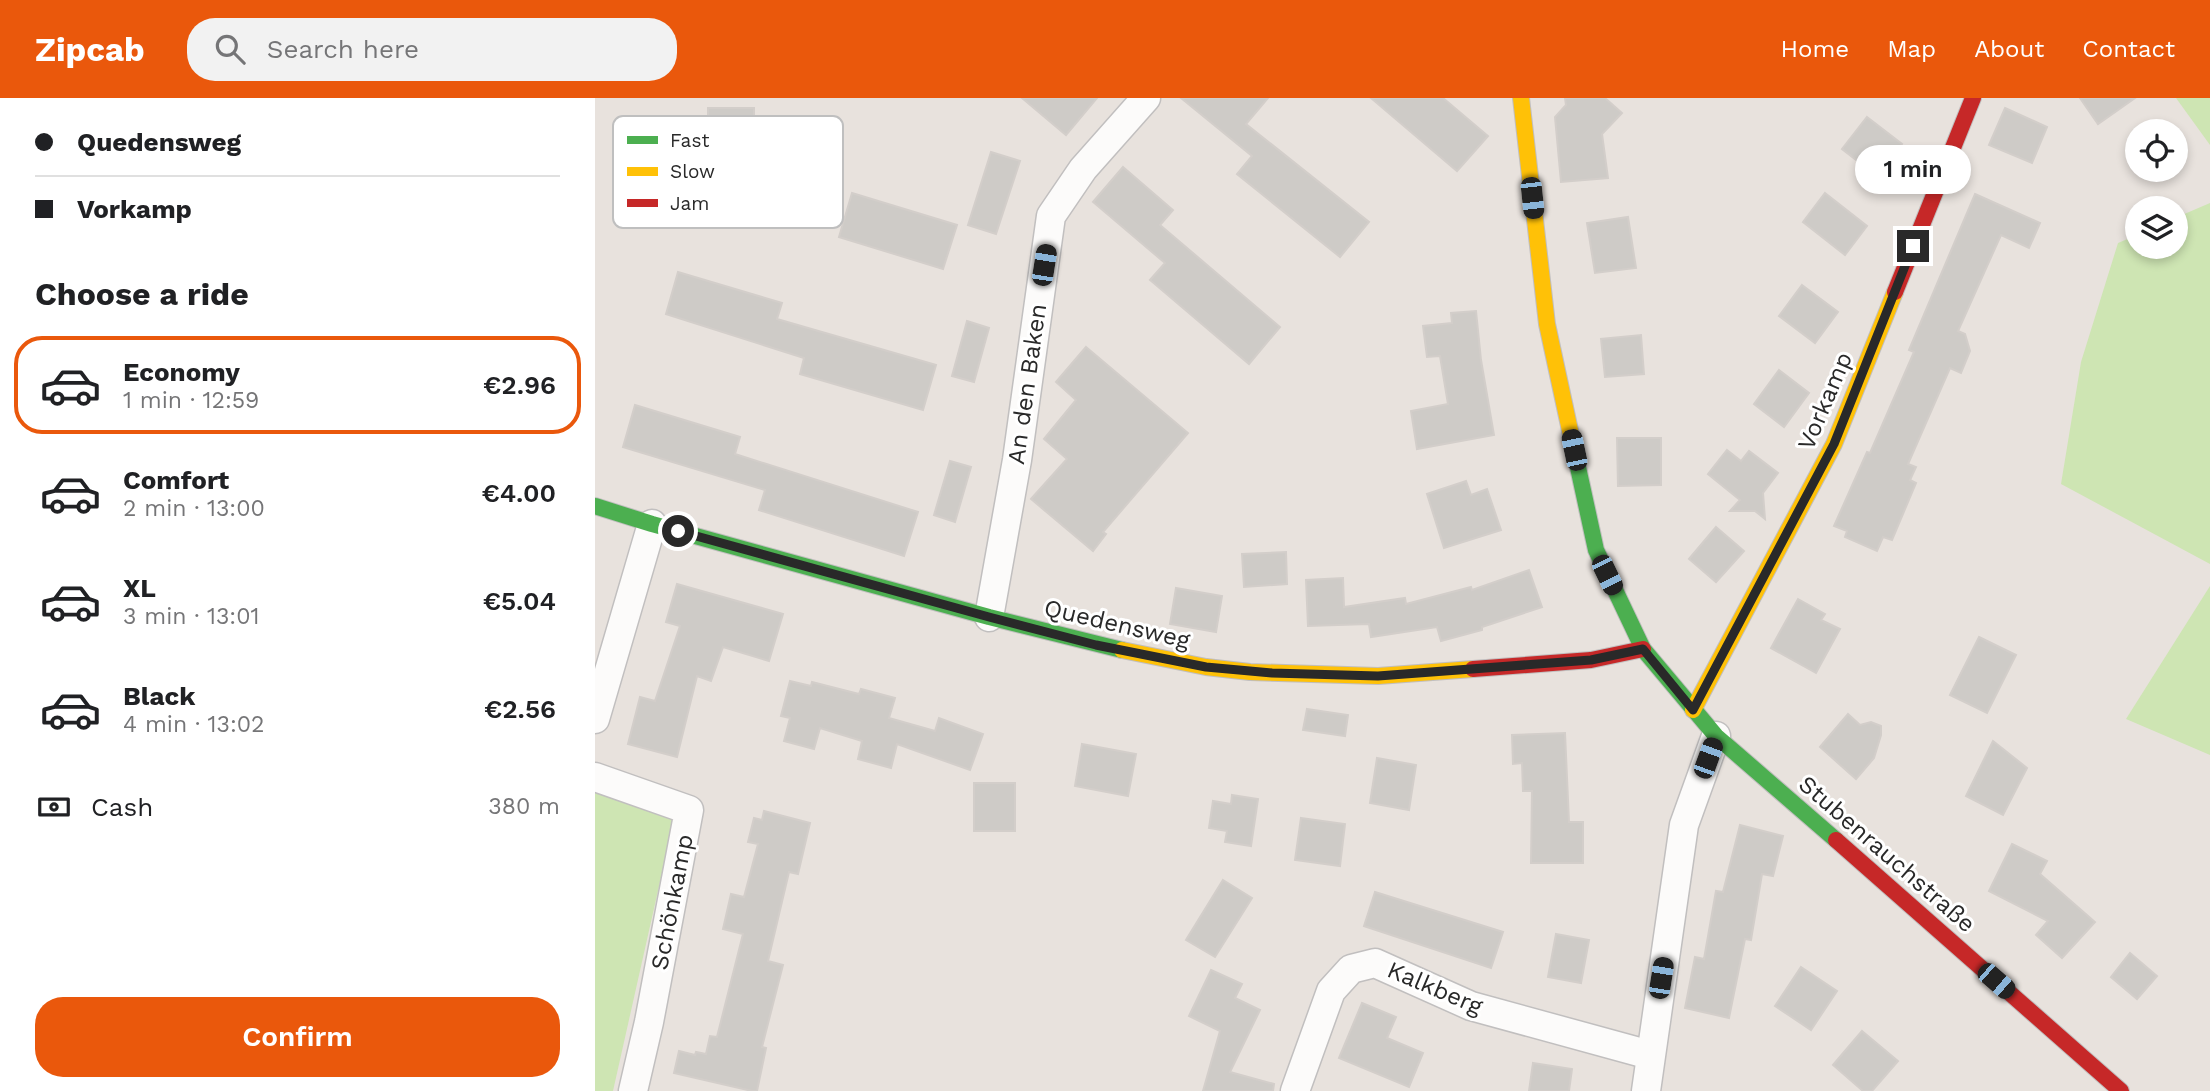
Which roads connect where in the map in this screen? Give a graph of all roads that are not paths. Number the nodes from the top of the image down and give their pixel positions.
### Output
1 (1146, 98) edge
2 (1521, 98) edge
3 (1973, 98) edge
4 (595, 506) edge
5 (652, 524) junction
6 (989, 617) junction
7 (1643, 649) junction
8 (1693, 710) junction
9 (595, 719) edge
10 (1716, 736) junction
11 (595, 777) edge
12 (1650, 1055) junction
13 (633, 1091) edge
14 (1295, 1091) edge
15 (1646, 1091) edge
16 (2121, 1091) edge

1 - 6 street, An den Baken
2 - 7 street, Stubenrauchstraße
3 - 8 street, Vorkamp
4 - 5 street, Quedensweg
5 - 6 street, Quedensweg
5 - 9 street
6 - 7 street, Quedensweg
7 - 8 street, Stubenrauchstraße
8 - 10 street, Stubenrauchstraße
10 - 12 street
10 - 16 street, Stubenrauchstraße
11 - 13 street, Schönkamp
12 - 14 street, Kalkberg
12 - 15 street

